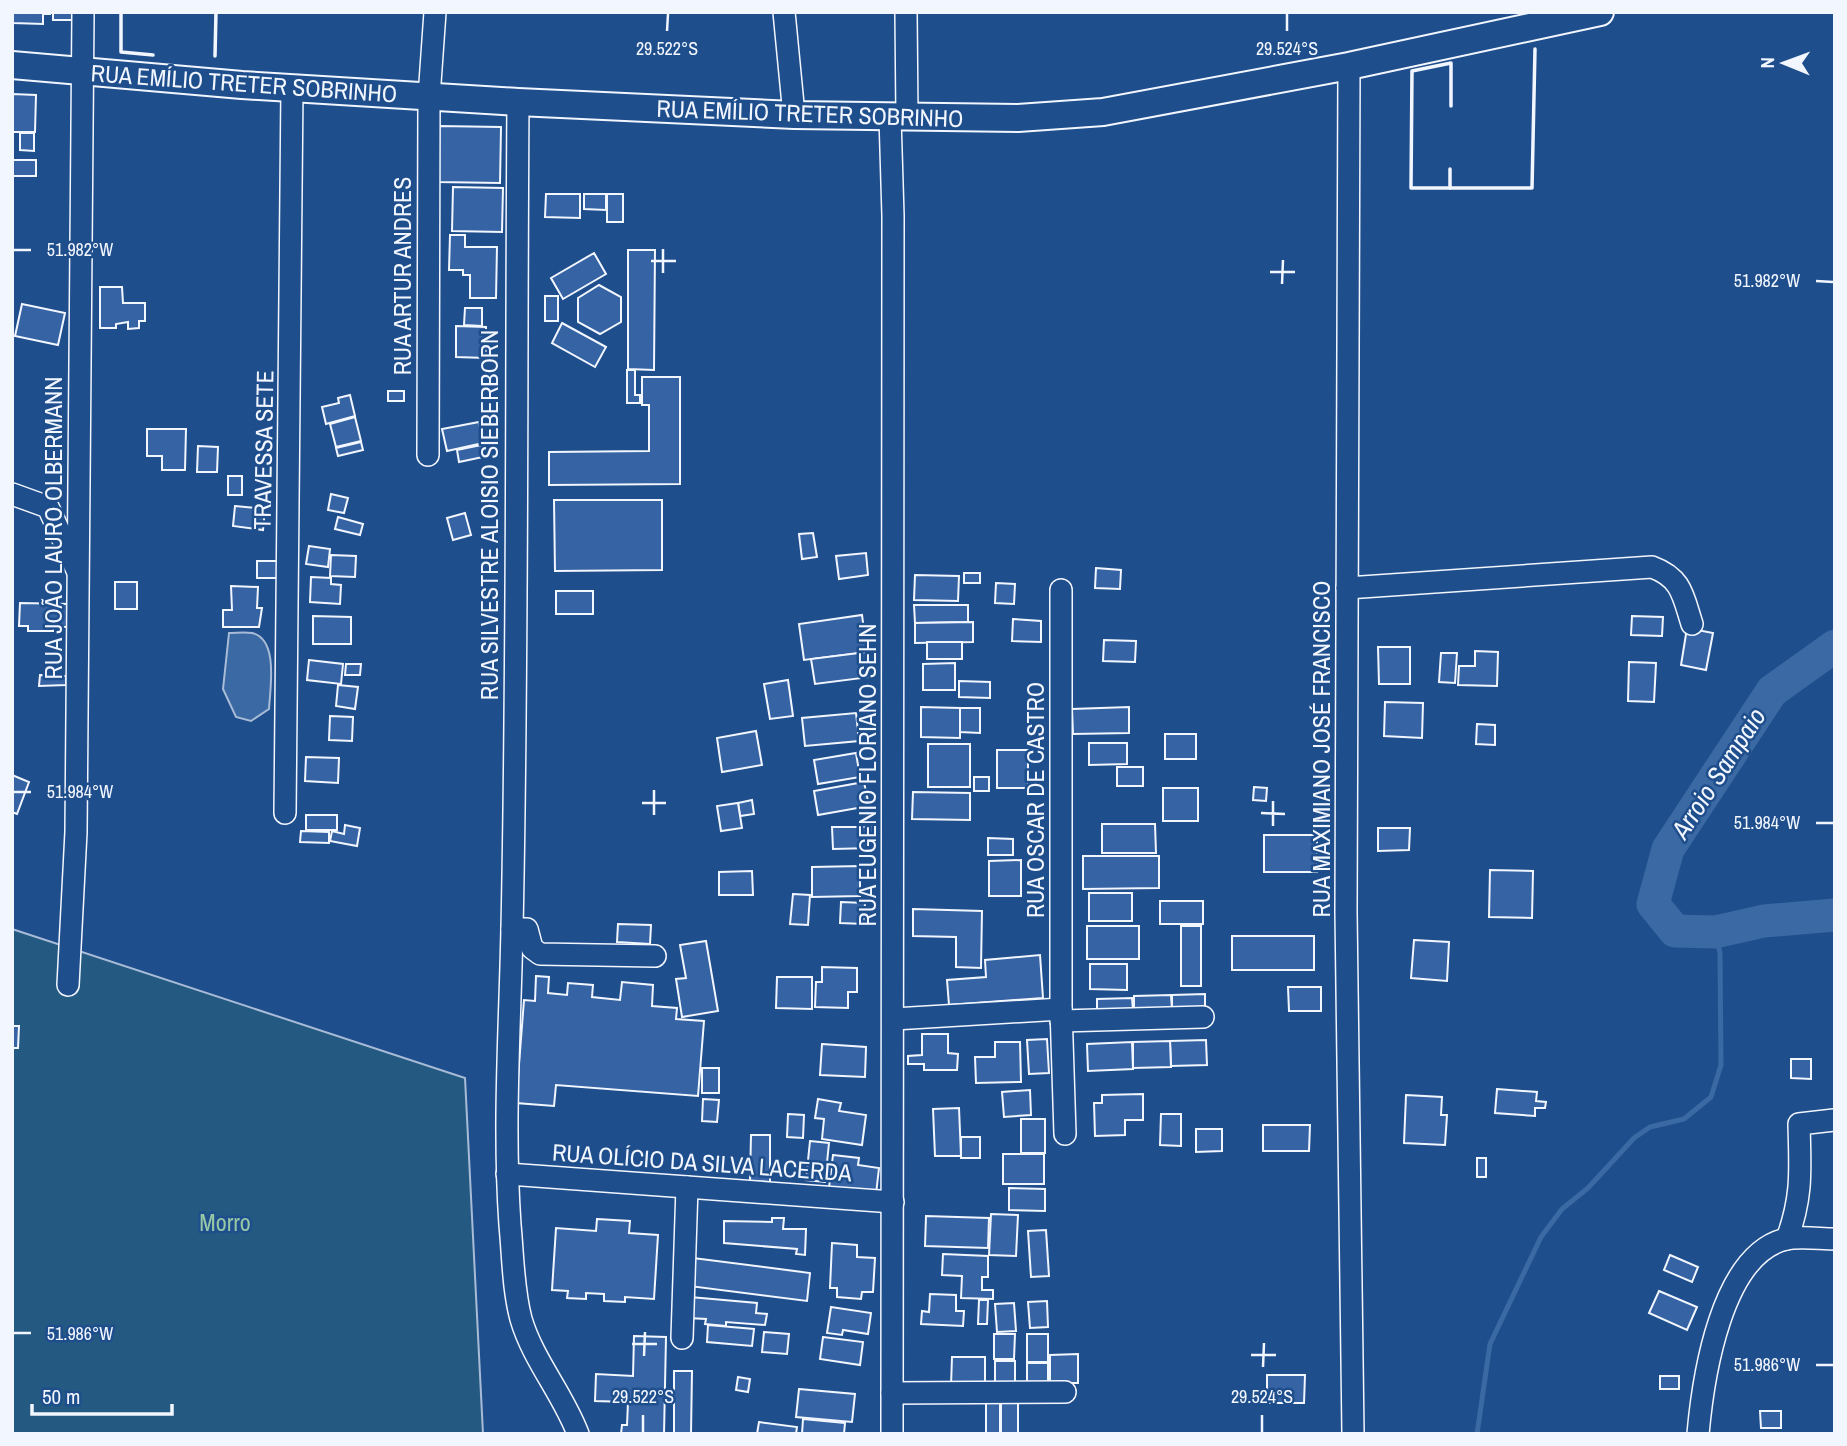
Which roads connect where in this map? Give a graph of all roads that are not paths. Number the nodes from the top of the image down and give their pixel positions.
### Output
1 (83, 12) edge
2 (435, 12) edge
3 (784, 12) edge
4 (906, 12) edge
5 (1600, 12) edge
6 (12, 65) edge
7 (1349, 66) junction
8 (81, 71) junction
9 (292, 87) junction
10 (429, 97) junction
11 (518, 102) junction
12 (794, 115) junction
13 (898, 117) junction
14 (428, 455) dead end
15 (12, 494) edge
16 (79, 575) junction
17 (1348, 588) junction
18 (1061, 590) dead end
19 (1692, 624) dead end
20 (285, 813) dead end
21 (512, 929) junction
22 (655, 956) dead end
23 (68, 985) dead end
24 (1061, 1015) junction
25 (1203, 1017) dead end
26 (894, 1019) junction
27 (1834, 1120) edge
28 (1065, 1134) dead end
29 (507, 1174) junction
30 (687, 1187) junction
31 (893, 1202) junction
32 (1787, 1239) junction
33 (1835, 1239) edge
34 (682, 1338) dead end
35 (1065, 1392) dead end
36 (892, 1394) junction
37 (1354, 1433) edge
38 (578, 1434) edge
39 (892, 1434) edge
40 (1698, 1434) edge

1 - 8 street, RUA JOÃO LAURO OLBERMANN
2 - 10 street, RUA ARTUR ANDRES
3 - 12 street
4 - 13 street, RUA EUGENIO FLORIANO SEHN
5 - 7 main road, RUA EMÍLIO TRETER SOBRINHO
6 - 8 main road, RUA EMÍLIO TRETER SOBRINHO
7 - 13 main road, RUA EMÍLIO TRETER SOBRINHO
7 - 17 street, RUA MAXIMIANO JOSÉ FRANCISCO
8 - 9 main road, RUA EMÍLIO TRETER SOBRINHO
8 - 16 street, RUA JOÃO LAURO OLBERMANN
9 - 10 main road, RUA EMÍLIO TRETER SOBRINHO
9 - 20 street, TRAVESSA SETE
10 - 11 main road, RUA EMÍLIO TRETER SOBRINHO
10 - 14 street, RUA ARTUR ANDRES
11 - 12 main road, RUA EMÍLIO TRETER SOBRINHO
11 - 21 street, RUA SILVESTRE ALOISIO SIEBERBORN
12 - 13 main road, RUA EMÍLIO TRETER SOBRINHO
13 - 26 street, RUA EUGENIO FLORIANO SEHN
15 - 16 street
16 - 23 street, RUA JOÃO LAURO OLBERMANN
17 - 19 street
17 - 37 street, RUA MAXIMIANO JOSÉ FRANCISCO
18 - 24 street, RUA OSCAR DE CASTRO
21 - 22 street
21 - 29 street, RUA SILVESTRE ALOISIO SIEBERBORN
24 - 25 street
24 - 26 street
24 - 28 street, RUA OSCAR DE CASTRO
26 - 31 street, RUA EUGENIO FLORIANO SEHN
27 - 32 street
29 - 30 street, RUA OLÍCIO DA SILVA LACERDA
29 - 38 street, RUA SILVESTRE ALOISIO SIEBERBORN
30 - 31 street, RUA OLÍCIO DA SILVA LACERDA
30 - 34 street
31 - 36 street, RUA EUGENIO FLORIANO SEHN
32 - 33 street
32 - 40 street
35 - 36 street
36 - 39 street, RUA EUGENIO FLORIANO SEHN

